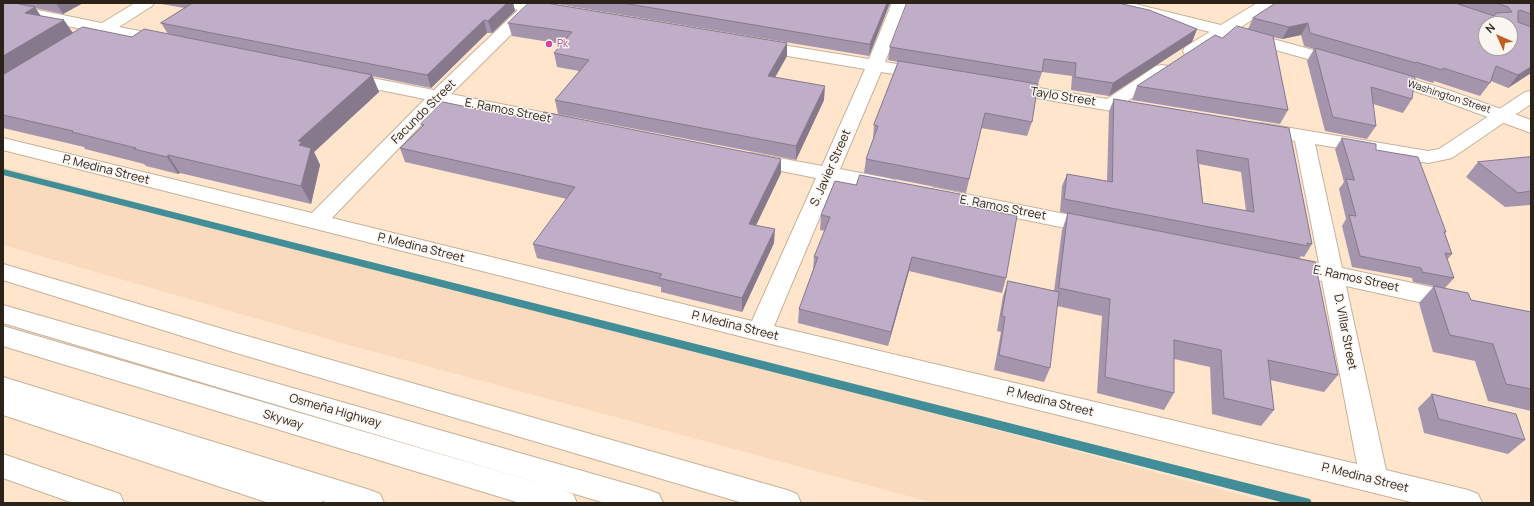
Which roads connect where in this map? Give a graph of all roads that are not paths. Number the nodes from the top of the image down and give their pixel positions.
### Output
1 (146, 3) edge
2 (507, 3) edge
3 (900, 3) edge
4 (1110, 3) edge
5 (1268, 3) edge
6 (532, 5) edge
7 (3, 8) edge
8 (569, 14) edge
9 (106, 28) junction
10 (1223, 30) junction
11 (85, 41) edge
12 (742, 43) edge
13 (183, 44) edge
14 (875, 66) junction
15 (330, 75) edge
16 (938, 76) edge
17 (992, 85) edge
18 (1531, 96) edge
19 (438, 97) junction
20 (1110, 105) junction
21 (1156, 112) edge
22 (1504, 116) junction
23 (586, 126) edge
24 (1242, 126) edge
25 (1531, 127) edge
26 (1304, 136) junction
27 (3, 144) edge
28 (735, 155) edge
29 (828, 174) junction
30 (316, 222) junction
31 (1116, 231) edge
32 (1271, 262) edge
33 (3, 272) edge
34 (1333, 275) junction
35 (1470, 304) edge
36 (9, 313) edge
37 (759, 332) junction
38 (3, 336) edge
39 (3, 388) edge
40 (3, 404) edge
41 (3, 466) edge
42 (1374, 480) junction
43 (110, 503) edge
44 (309, 503) edge
45 (370, 503) edge
46 (563, 503) edge
47 (649, 503) edge
48 (787, 503) edge
49 (1468, 503) edge

1 - 9 main road
2 - 6 main road
3 - 14 main road, S. Javier Street
4 - 10 main road, Washington Street
5 - 10 main road
6 - 8 main road
6 - 19 main road, Facundo Street
7 - 9 main road
9 - 11 main road
9 - 13 main road
10 - 20 main road
10 - 22 main road, Washington Street
12 - 14 main road
14 - 16 main road
14 - 29 main road, S. Javier Street
15 - 19 main road, E. Ramos Street
17 - 20 main road, Taylo Street
18 - 22 main road
19 - 23 main road, E. Ramos Street
19 - 30 main road, Facundo Street
20 - 21 main road, Taylo Street
22 - 25 main road, Washington Street
22 - 26 main road
24 - 26 main road
26 - 34 main road, D. Villar Street
27 - 30 main road, P. Medina Street
28 - 29 main road, E. Ramos Street
29 - 31 main road, E. Ramos Street
29 - 37 main road, S. Javier Street
30 - 37 main road, P. Medina Street
32 - 34 main road, E. Ramos Street
33 - 48 main road
34 - 35 main road, E. Ramos Street
34 - 42 main road, D. Villar Street
36 - 47 main road, Osmeña Highway
37 - 42 main road, P. Medina Street
38 - 46 main road, Skyway
39 - 45 main road
40 - 44 main road
41 - 43 main road
42 - 49 main road, P. Medina Street

